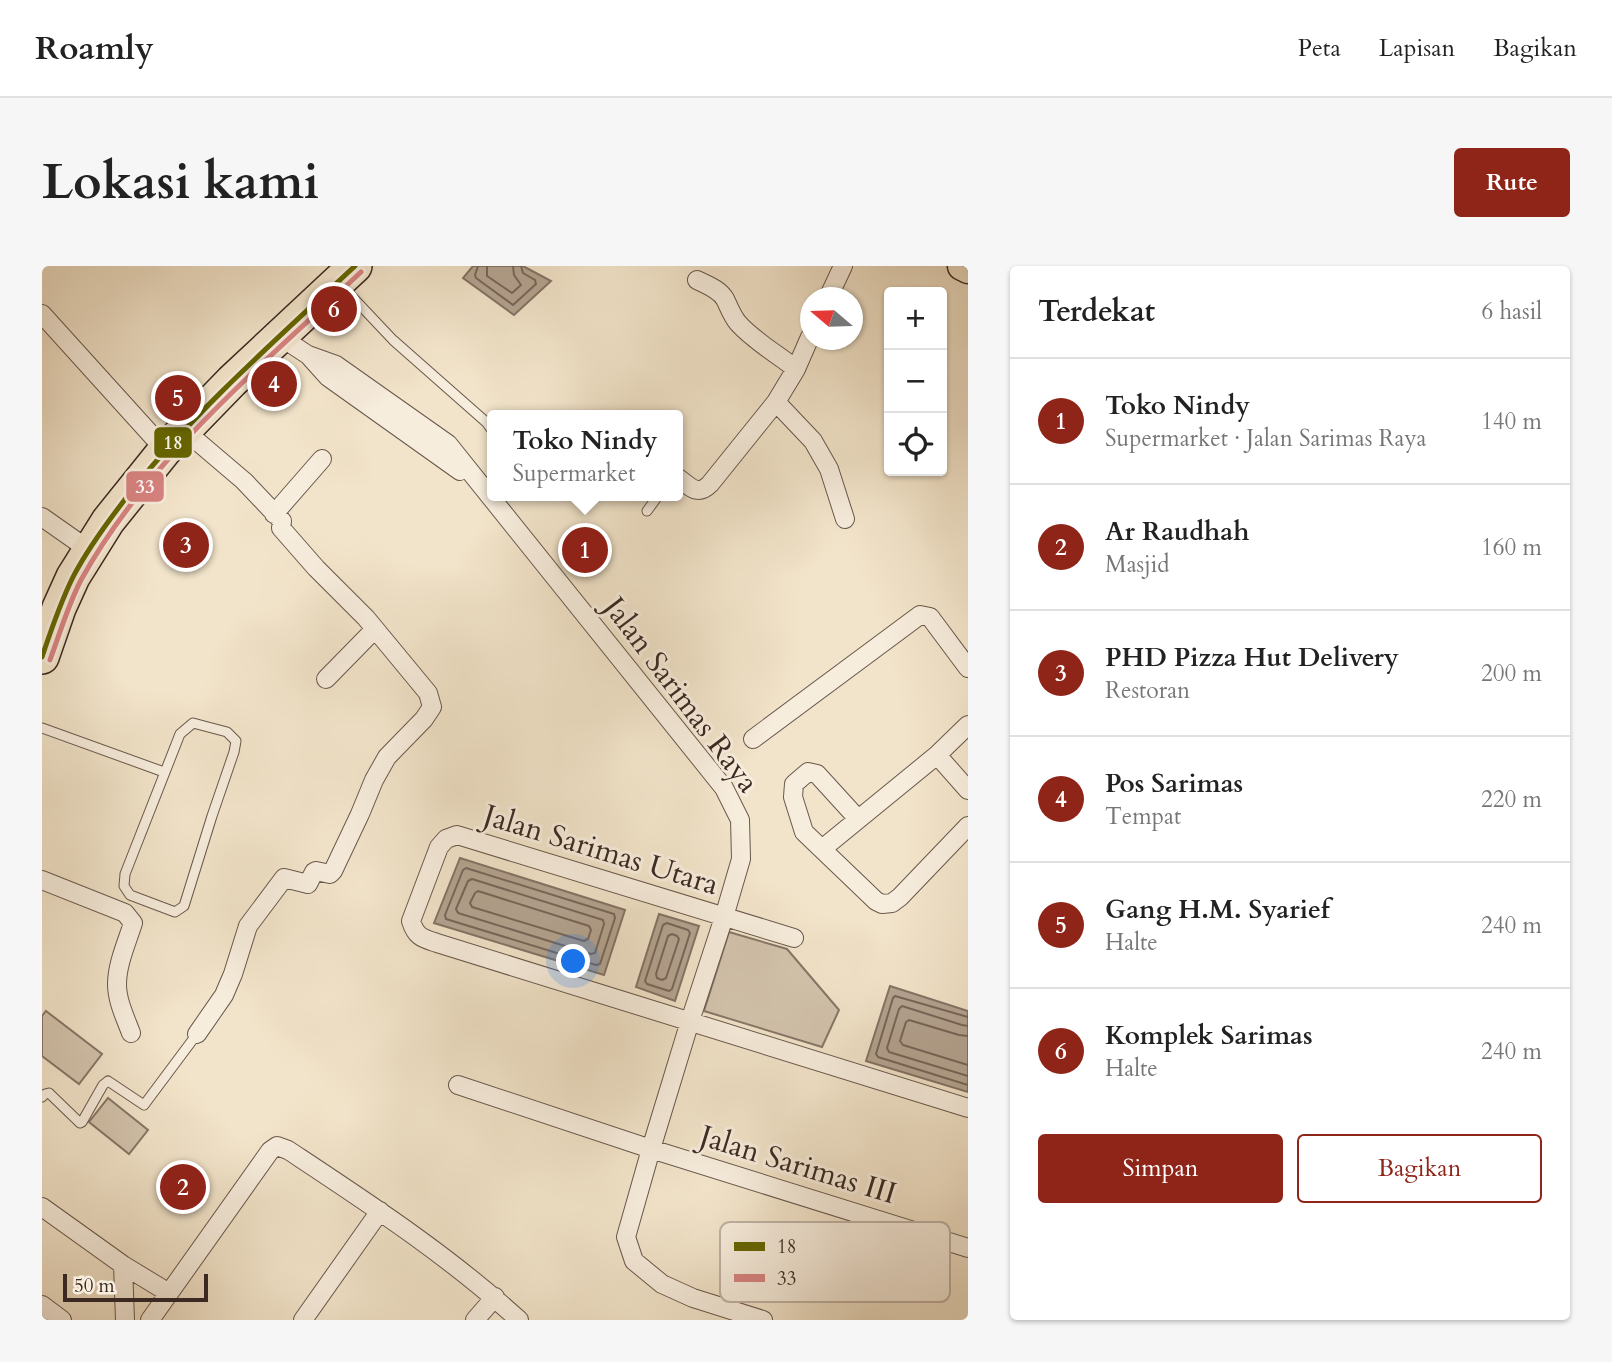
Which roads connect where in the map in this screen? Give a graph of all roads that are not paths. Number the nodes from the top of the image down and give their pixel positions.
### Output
1 (843, 266) edge
2 (962, 266) edge
3 (968, 270) edge
4 (346, 274) edge
5 (697, 280) dead end
6 (833, 287) edge
7 (42, 314) edge
8 (279, 336) junction
9 (804, 350) edge
10 (308, 355) junction
11 (796, 369) junction
12 (776, 402) junction
13 (487, 423) edge
14 (175, 440) junction
15 (322, 458) dead end
16 (683, 481) edge
17 (480, 485) junction
18 (487, 494) edge
19 (493, 501) edge
20 (654, 501) edge
21 (647, 511) dead end
22 (274, 514) junction
23 (42, 517) edge
24 (845, 519) dead end
25 (89, 550) junction
26 (375, 629) junction
27 (42, 657) edge
28 (968, 667) edge
29 (326, 679) dead end
30 (968, 725) edge
31 (42, 728) edge
32 (753, 739) dead end
33 (937, 755) junction
34 (164, 772) junction
35 (968, 790) edge
36 (858, 819) junction
37 (968, 826) edge
38 (822, 849) junction
39 (42, 880) edge
40 (724, 917) junction
41 (793, 939) dead end
42 (690, 1021) junction
43 (131, 1033) dead end
44 (197, 1034) joint
45 (458, 1085) dead end
46 (42, 1097) edge
47 (968, 1108) edge
48 (651, 1149) junction
49 (42, 1208) edge
50 (380, 1211) junction
51 (885, 1222) edge
52 (950, 1242) edge
53 (968, 1248) edge
54 (123, 1265) junction
55 (169, 1293) junction
56 (495, 1297) junction
57 (42, 1305) edge
58 (62, 1320) edge
59 (125, 1320) edge
60 (150, 1320) edge
61 (303, 1320) edge
62 (475, 1320) edge
63 (519, 1320) edge
64 (763, 1320) edge

1 - 6 street
2 - 3 main road
4 - 8 highway
4 - 13 lane
5 - 11 street
7 - 14 street
8 - 10 street
8 - 14 highway
9 - 11 street
10 - 17 street
10 - 17 street, Jalan Sarimas Raya
11 - 12 street
12 - 16 street
12 - 24 street
14 - 22 street
14 - 25 highway
15 - 22 street
17 - 18 street, Jalan Sarimas Raya
19 - 40 street, Jalan Sarimas Raya
20 - 21 lane
22 - 26 street
23 - 25 street
25 - 27 highway
26 - 29 street
26 - 44 street
28 - 32 street
30 - 33 street
31 - 34 lane
33 - 35 street
33 - 36 street
34 - 34 lane
36 - 38 street
36 - 38 street
37 - 38 street
39 - 43 street
40 - 41 street, Jalan Sarimas Utara
40 - 42 street, Jalan Sarimas Raya
40 - 42 street, Jalan Sarimas Utara
42 - 47 street
42 - 48 street, Jalan Sarimas Raya
44 - 46 lane
45 - 48 street, Jalan Sarimas III
48 - 51 street, Jalan Sarimas III
48 - 64 street, Jalan Sarimas Raya
49 - 54 street
50 - 55 street
50 - 56 street
50 - 61 street
52 - 53 street, Jalan Sarimas III
54 - 55 street
54 - 59 street
55 - 60 street
56 - 62 street
56 - 63 street
57 - 58 street

